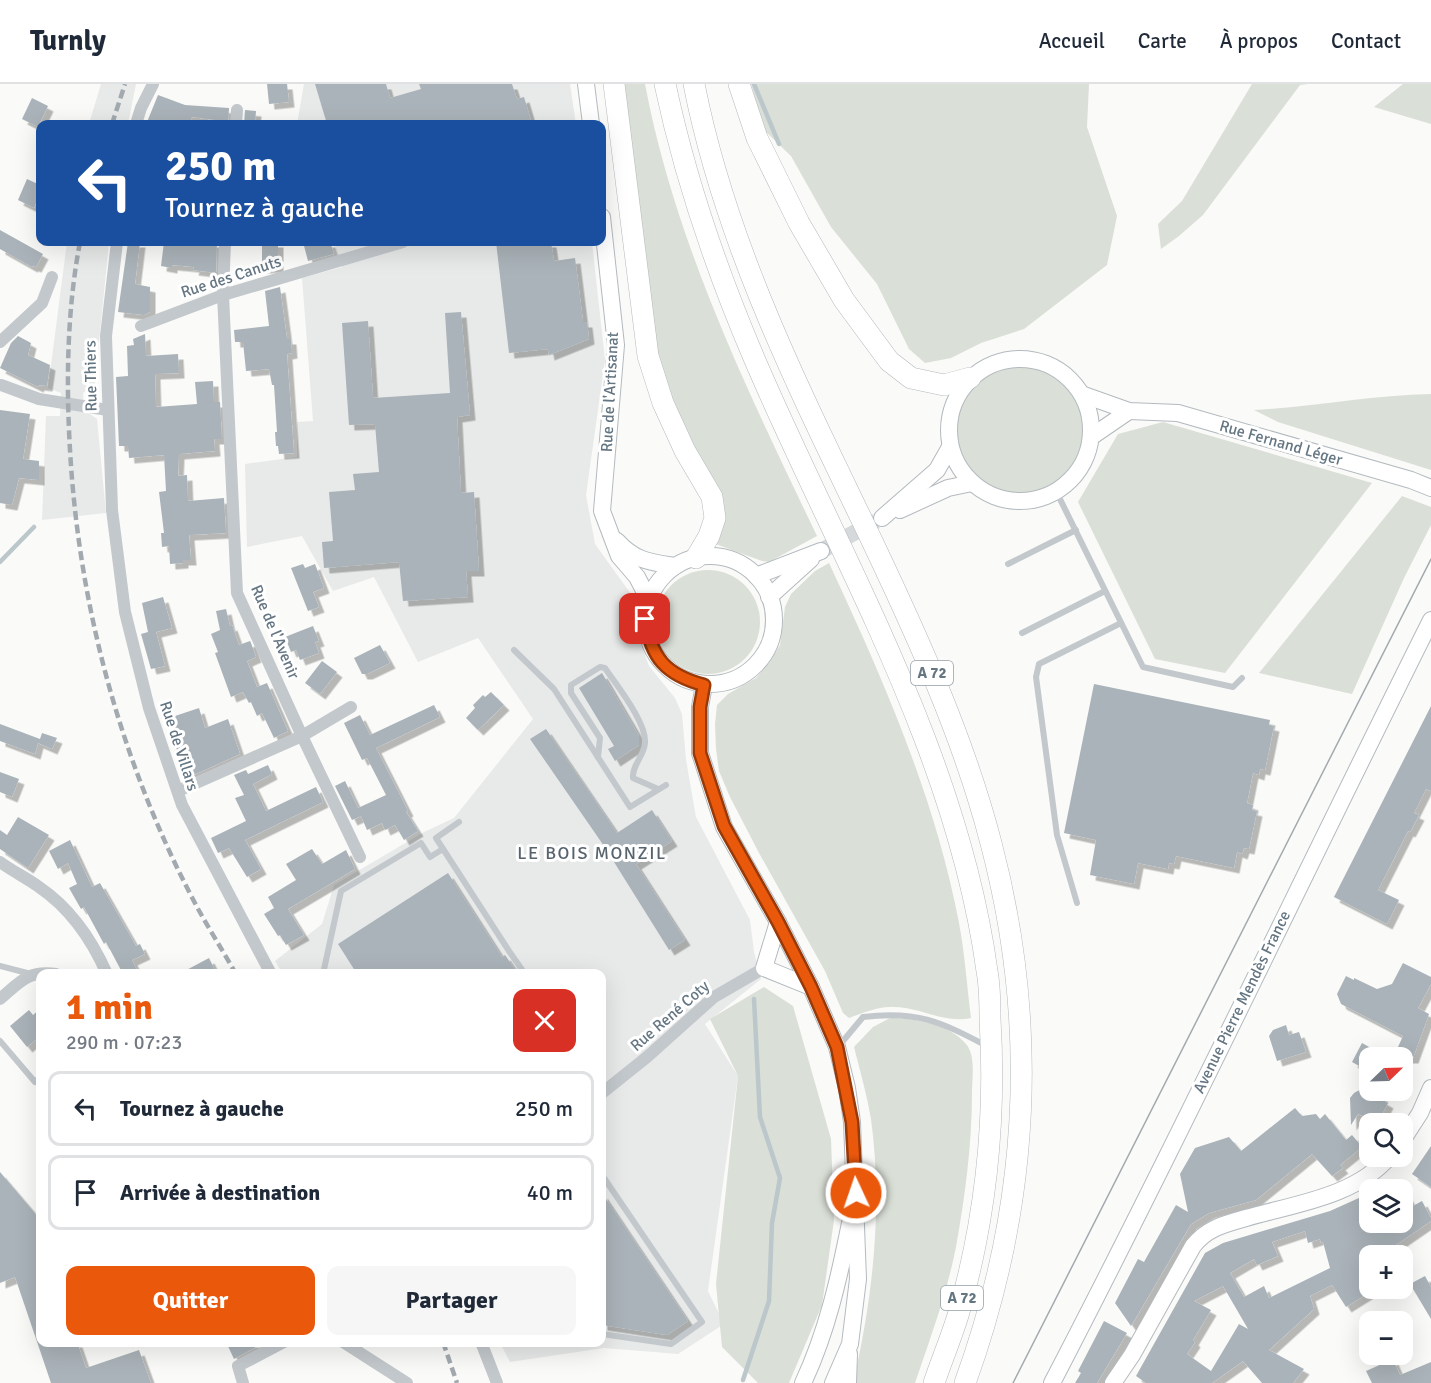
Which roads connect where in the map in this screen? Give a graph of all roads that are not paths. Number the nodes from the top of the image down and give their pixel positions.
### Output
1 (153, 84) edge
2 (586, 84) edge
3 (615, 84) edge
4 (665, 84) edge
5 (694, 84) edge
6 (739, 84) edge
7 (237, 110) dead end
8 (137, 120) edge
9 (236, 120) edge
10 (590, 120) edge
11 (117, 246) edge
12 (225, 246) edge
13 (389, 246) edge
14 (605, 246) edge
15 (52, 277) dead end
16 (223, 295) junction
17 (141, 326) dead end
18 (0, 342) edge
19 (970, 378) junction
20 (0, 386) edge
21 (1084, 395) junction
22 (108, 410) junction
23 (1129, 411) junction
24 (1091, 437) junction
25 (950, 447) junction
26 (972, 483) junction
27 (1431, 488) edge
28 (1056, 491) junction
29 (112, 510) joint
30 (1076, 530) junction
31 (609, 531) junction
32 (696, 558) junction
33 (1008, 564) dead end
34 (675, 566) junction
35 (756, 576) junction
36 (1105, 591) junction
37 (770, 597) junction
38 (649, 600) junction
39 (1431, 620) edge
40 (1121, 623) junction
41 (1022, 633) dead end
42 (514, 650) dead end
43 (1242, 678) dead end
44 (704, 685) junction
45 (351, 707) dead end
46 (302, 736) junction
47 (597, 757) junction
48 (666, 785) dead end
49 (658, 789) junction
50 (178, 791) junction
51 (459, 822) dead end
52 (443, 849) junction
53 (360, 857) dead end
54 (0, 862) edge
55 (1077, 903) dead end
56 (778, 922) junction
57 (0, 966) edge
58 (764, 968) junction
59 (104, 969) edge
60 (268, 969) edge
61 (324, 969) edge
62 (522, 969) edge
63 (36, 973) edge
64 (30, 974) junction
65 (811, 987) junction
66 (0, 999) edge
67 (0, 1041) edge
68 (837, 1047) junction
69 (992, 1048) junction
70 (36, 1081) edge
71 (1431, 1088) edge
72 (606, 1090) edge
73 (1413, 1124) edge
74 (1379, 1167) edge
75 (606, 1181) edge
76 (856, 1193) junction
77 (606, 1335) edge
78 (850, 1344) junction
79 (274, 1347) edge
80 (351, 1347) edge
81 (483, 1347) edge
82 (243, 1383) edge
83 (407, 1383) edge
84 (497, 1383) edge
85 (803, 1383) edge
86 (833, 1383) edge
87 (848, 1383) edge
88 (934, 1383) edge
89 (965, 1383) edge
90 (1052, 1383) edge
91 (1113, 1383) edge

1 - 8 street
2 - 10 main road
3 - 32 highway
4 - 69 highway, A 72
5 - 89 highway, A 72
6 - 19 highway
7 - 9 street
11 - 22 street, Rue Thiers
12 - 16 street, Rue de l'Avenir
13 - 16 street, Rue des Canuts
14 - 31 main road, Rue de l'Artisanat
15 - 18 street
16 - 17 street, Rue des Canuts
16 - 46 street, Rue de l'Avenir
19 - 21 main road
19 - 25 main road
20 - 22 street
21 - 23 main road, Rue Fernand Léger
21 - 24 main road
22 - 29 street, Rue Thiers
23 - 24 main road
23 - 27 main road, Rue Fernand Léger
24 - 28 main road
25 - 26 main road
25 - 26 main road
26 - 28 main road
28 - 30 lane
29 - 50 street, Rue de Villars
30 - 33 lane
30 - 36 lane
31 - 34 main road
31 - 38 main road, Rue de l'Artisanat
32 - 34 main road
32 - 35 main road
34 - 38 main road
35 - 37 main road
35 - 37 main road
36 - 40 lane
36 - 41 lane
37 - 44 main road
38 - 44 main road
39 - 90 main road, Avenue Pierre Mendès France
40 - 43 lane
40 - 55 lane
42 - 47 lane
44 - 56 main road
45 - 46 street
46 - 50 street
46 - 53 street, Rue de l'Avenir
47 - 49 lane
47 - 49 lane
48 - 49 lane
50 - 60 street, Rue de Villars
51 - 52 lane
52 - 61 lane
52 - 62 lane
54 - 59 street
56 - 58 main road
56 - 65 main road
57 - 64 lane
58 - 65 main road
58 - 72 street, Rue René Coty
63 - 64 street
64 - 66 street
65 - 68 main road
67 - 70 lane
68 - 69 lane
68 - 76 main road
69 - 88 highway, A 72
71 - 73 main road
74 - 91 main road
75 - 77 lane
76 - 78 main road
76 - 85 main road
78 - 86 main road
78 - 87 main road
79 - 82 street
80 - 83 street
81 - 84 street

